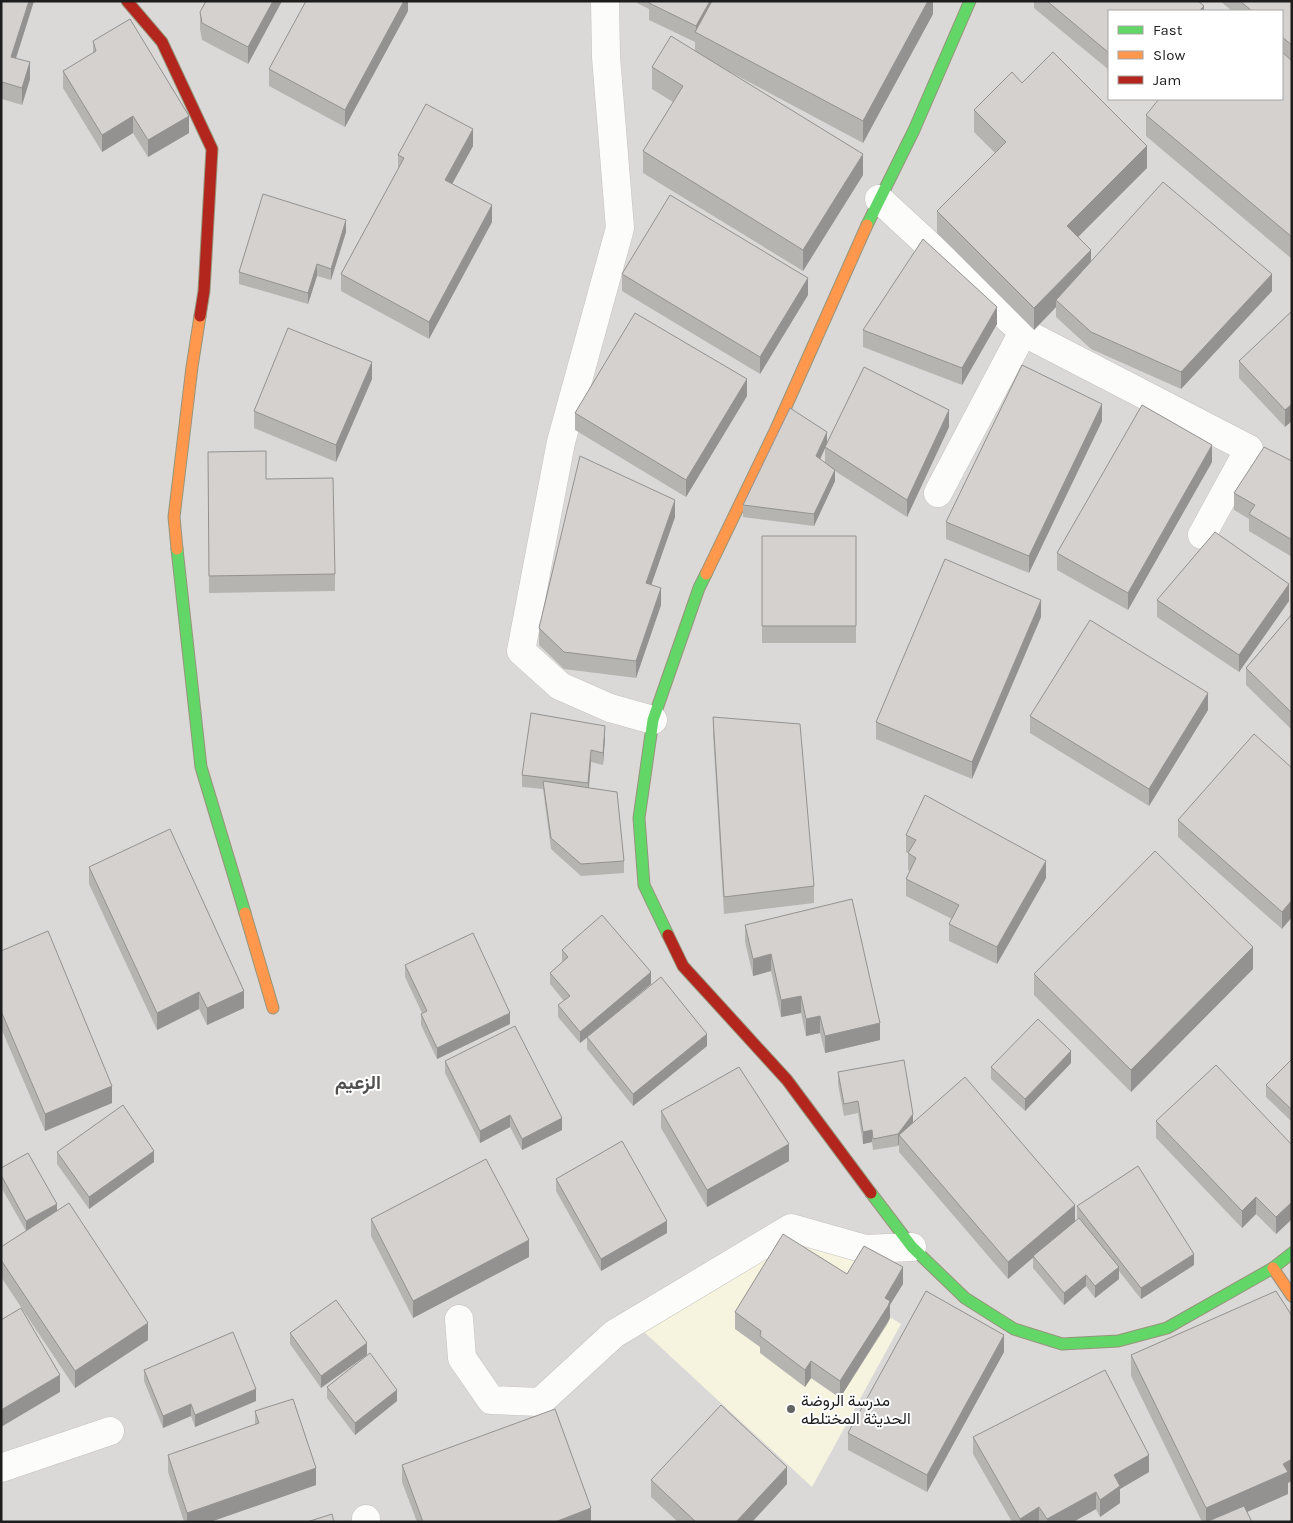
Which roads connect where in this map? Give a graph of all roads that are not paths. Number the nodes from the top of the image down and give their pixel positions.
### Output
1 (127, 1) edge
2 (605, 1) edge
3 (970, 1) edge
4 (879, 199) junction
5 (1024, 332) junction
6 (938, 493) dead end
7 (1202, 535) dead end
8 (653, 720) junction
9 (273, 1008) dead end
10 (912, 1247) junction
11 (1292, 1253) edge
12 (1273, 1268) junction
13 (1292, 1296) edge
14 (458, 1319) dead end
15 (110, 1431) dead end
16 (1, 1468) edge

1 - 9 street
2 - 8 street
3 - 4 street
4 - 5 street
4 - 8 street
5 - 6 street
5 - 7 street
8 - 10 street
10 - 12 street
10 - 14 street
11 - 12 street
12 - 13 street
15 - 16 street

